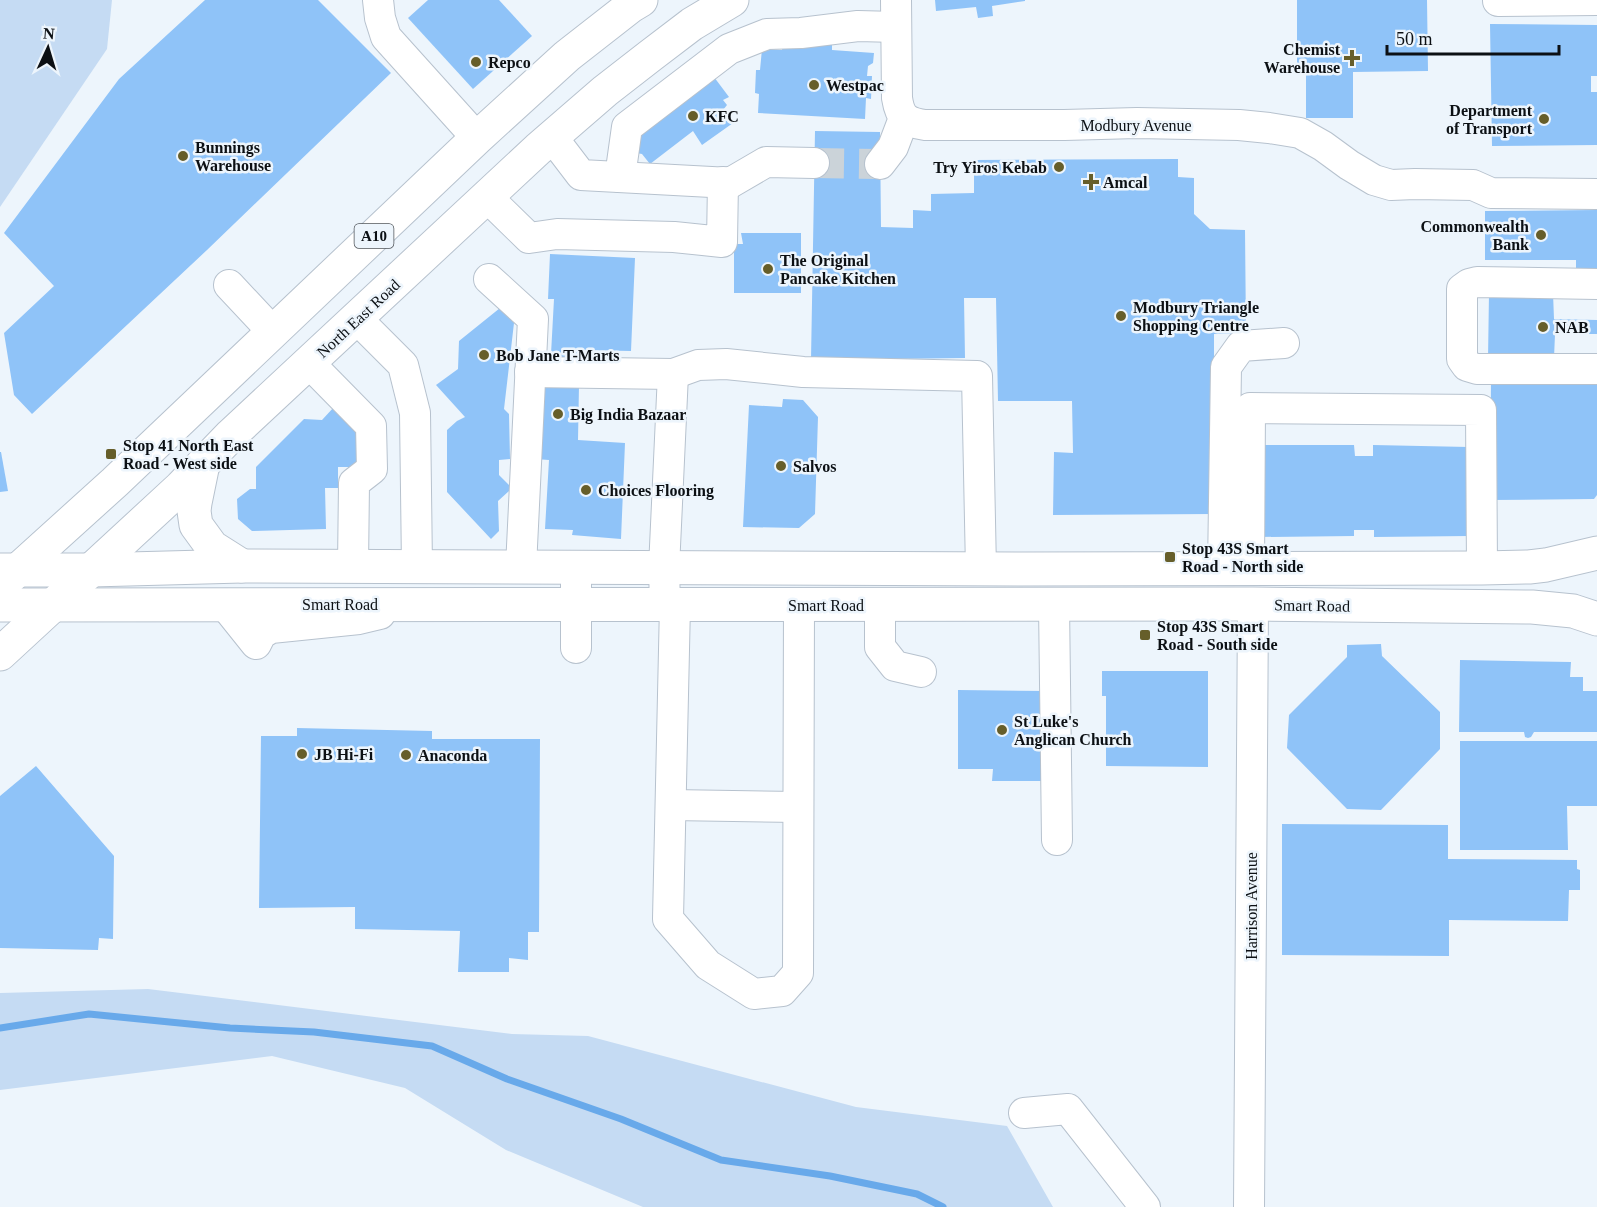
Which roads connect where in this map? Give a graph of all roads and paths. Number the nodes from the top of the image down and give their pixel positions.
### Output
1 (378, 0) edge
2 (641, 0) edge
3 (732, 0) edge
4 (1498, 0) edge
5 (1597, 0) edge
6 (693, 9) edge
7 (896, 14) edge
8 (904, 118) junction
9 (552, 137) junction
10 (477, 138) junction
11 (814, 163) tunnel mouth
12 (880, 164) dead end
13 (1597, 175) edge
14 (620, 177) junction
15 (723, 182) junction
16 (1473, 185) junction
17 (1597, 194) edge
18 (487, 197) junction
19 (489, 279) dead end
20 (1597, 284) edge
21 (229, 285) dead end
22 (357, 319) junction
23 (273, 332) junction
24 (1284, 343) dead end
25 (309, 363) junction
26 (1597, 369) edge
27 (530, 372) junction
28 (673, 374) junction
29 (203, 464) junction
30 (1597, 553) edge
31 (242, 566) junction
32 (353, 566) junction
33 (417, 567) junction
34 (522, 567) junction
35 (576, 568) junction
36 (664, 568) junction
37 (1482, 568) junction
38 (981, 569) junction
39 (1236, 569) junction
40 (91, 570) junction
41 (6, 575) edge
42 (0, 604) edge
43 (54, 604) junction
44 (1054, 604) junction
45 (1253, 604) junction
46 (576, 605) junction
47 (670, 605) junction
48 (799, 605) junction
49 (880, 605) junction
50 (1597, 619) edge
51 (576, 648) dead end
52 (0, 654) edge
53 (921, 672) dead end
54 (670, 805) junction
55 (798, 807) junction
56 (1057, 840) dead end
57 (1024, 1113) dead end
58 (1145, 1207) edge
59 (1249, 1207) edge

1 - 10 street
2 - 10 main road, A10
3 - 6 main road, North East Road
4 - 5 street
6 - 9 main road, North East Road
7 - 8 street
7 - 14 street
8 - 12 street
8 - 16 street, Modbury Avenue
9 - 14 street
9 - 18 main road, North East Road
10 - 23 main road, A10
11 - 15 street
13 - 16 street, Modbury Avenue
14 - 15 street
15 - 18 street
16 - 17 street, Modbury Avenue
18 - 22 main road, North East Road
19 - 27 street
20 - 26 street
21 - 23 street
22 - 25 main road, North East Road
22 - 33 street
23 - 41 main road, A10
24 - 39 street
25 - 29 main road, North East Road
25 - 32 street
27 - 28 street
27 - 34 street
28 - 36 street
28 - 38 street
29 - 31 main road
29 - 40 main road, North East Road
30 - 37 main road
31 - 32 main road
31 - 40 main road
32 - 33 main road
33 - 34 main road
34 - 35 main road
35 - 36 main road
35 - 46 street
36 - 38 main road
36 - 47 street
37 - 39 main road
37 - 39 street
38 - 39 main road
40 - 41 main road
40 - 43 main road, North East Road
42 - 43 main road, Smart Road
43 - 46 main road, Smart Road
43 - 52 main road, North East Road
44 - 45 main road, Smart Road
44 - 49 main road, Smart Road
44 - 56 street
45 - 50 main road, Smart Road
45 - 59 street, Harrison Avenue
46 - 47 main road, Smart Road
46 - 51 street
47 - 48 main road, Smart Road
47 - 54 street
48 - 49 main road, Smart Road
48 - 55 street
49 - 53 street
54 - 55 street
54 - 55 street
57 - 58 street

